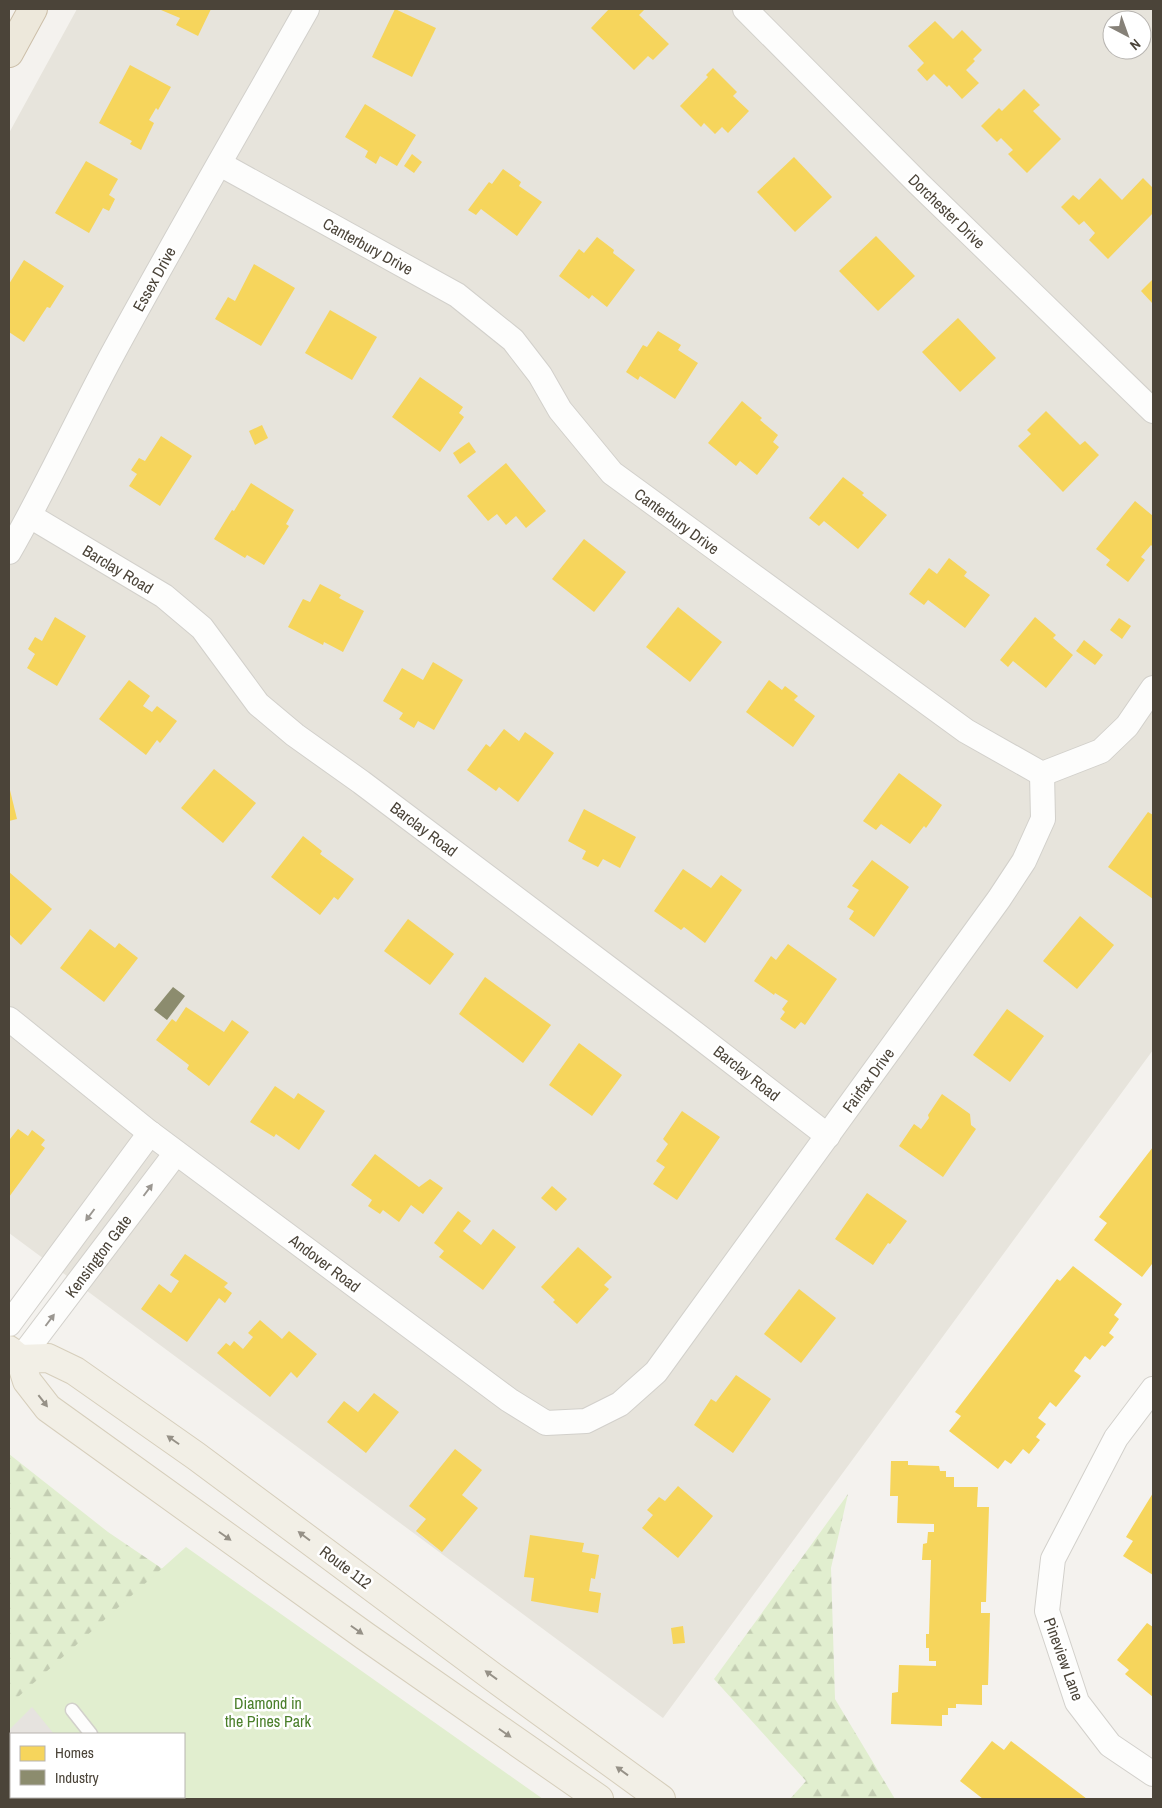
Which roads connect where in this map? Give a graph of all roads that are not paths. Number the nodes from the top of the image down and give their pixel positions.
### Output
1 (33, 9) edge
2 (307, 9) edge
3 (745, 9) edge
4 (9, 53) edge
5 (220, 164) junction
6 (1153, 411) edge
7 (30, 516) junction
8 (9, 552) edge
9 (1153, 688) edge
10 (1042, 774) junction
11 (9, 1019) edge
12 (150, 1133) junction
13 (828, 1136) junction
14 (176, 1153) junction
15 (9, 1324) edge
16 (15, 1354) edge
17 (656, 1372) joint
18 (1153, 1389) edge
19 (72, 1710) dead end
20 (90, 1733) edge
21 (1153, 1774) edge
22 (599, 1799) edge
23 (662, 1799) edge

1 - 4 highway
2 - 5 street, Essex Drive
3 - 6 street, Dorchester Drive
5 - 7 street, Essex Drive
5 - 10 street, Canterbury Drive
7 - 8 street, Essex Drive
7 - 13 street, Barclay Road
9 - 10 street
10 - 13 street, Fairfax Drive
11 - 12 street, Andover Road
12 - 14 street, Andover Road
12 -> 15 street, Kensington Gate
13 - 17 street, Fairfax Drive
16 -> 14 street, Kensington Gate
14 - 17 street, Andover Road
16 -> 22 main road
23 -> 16 main road, Route 112
18 - 21 street, Pineview Lane
19 - 20 lane

